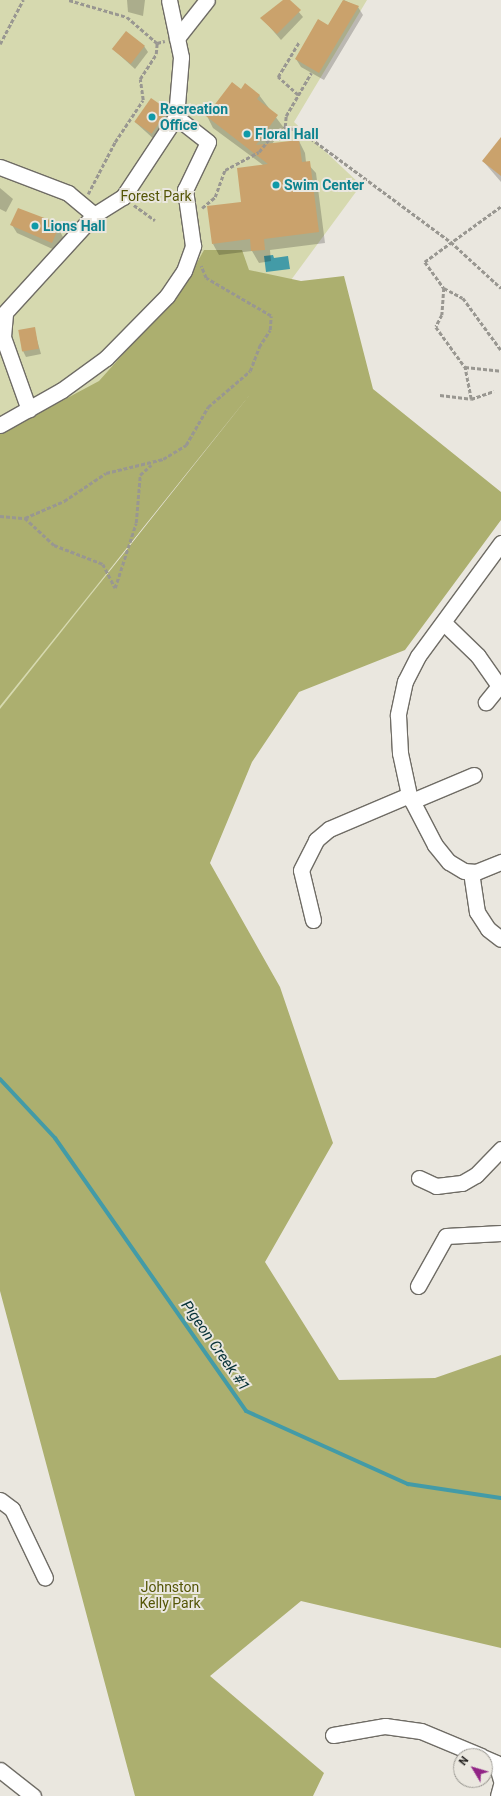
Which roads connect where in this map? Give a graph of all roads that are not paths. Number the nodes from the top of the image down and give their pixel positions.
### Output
1 (169, 0) edge
2 (207, 0) edge
3 (177, 38) junction
4 (176, 117) junction
5 (0, 167) edge
6 (94, 215) junction
7 (2, 316) edge
8 (0, 358) edge
9 (13, 366) junction
10 (29, 410) junction
11 (0, 425) edge
12 (501, 543) edge
13 (444, 624) junction
14 (486, 702) dead end
15 (474, 774) dead end
16 (411, 798) junction
17 (501, 862) edge
18 (471, 872) junction
19 (313, 920) dead end
20 (501, 939) edge
21 (501, 1149) edge
22 (419, 1178) dead end
23 (501, 1233) edge
24 (418, 1286) dead end
25 (0, 1500) edge
26 (45, 1578) dead end
27 (333, 1735) dead end
28 (462, 1748) edge
29 (493, 1762) edge
30 (0, 1770) edge
31 (501, 1781) edge
32 (501, 1785) edge
33 (33, 1796) edge
34 (498, 1796) edge

1 - 3 street
2 - 3 street
3 - 4 street
4 - 6 street
4 - 10 street
5 - 6 street
6 - 7 street
7 - 9 street
8 - 9 street
9 - 10 street
10 - 11 street
12 - 13 street
13 - 14 street
13 - 16 street
15 - 16 street
16 - 18 street
16 - 19 street
17 - 18 street
18 - 20 street
21 - 22 street
23 - 24 street
25 - 26 street
27 - 28 street
29 - 31 street
30 - 33 street
32 - 34 street

